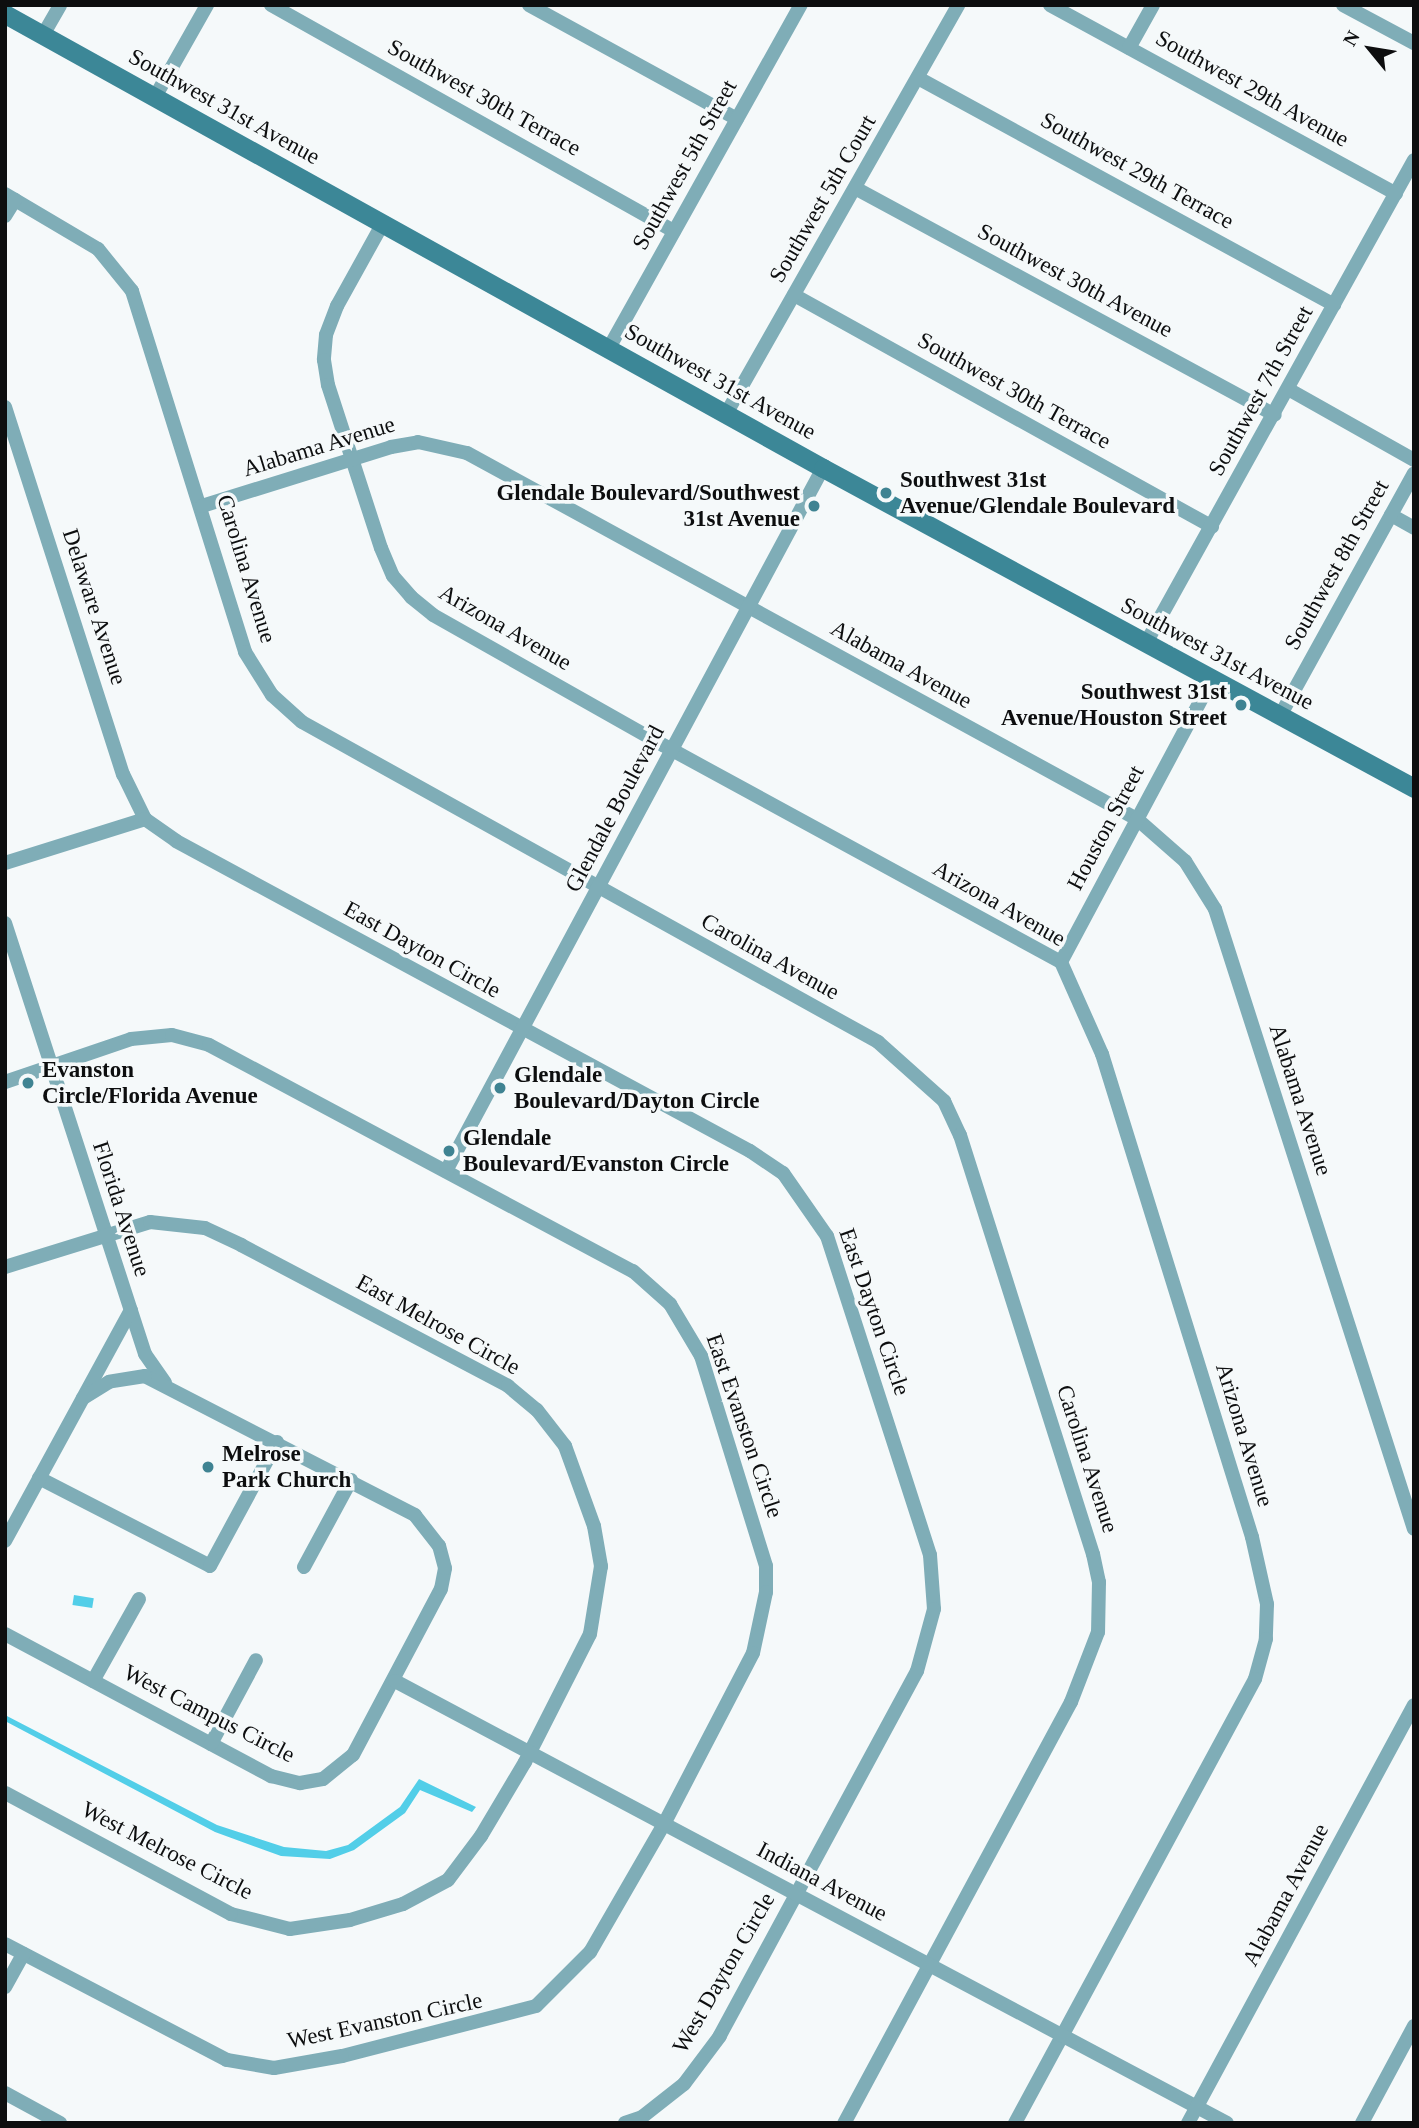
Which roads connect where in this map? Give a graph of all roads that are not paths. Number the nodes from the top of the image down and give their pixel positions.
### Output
1 (60, 5) edge
2 (206, 5) edge
3 (271, 5) edge
4 (529, 5) edge
5 (958, 5) edge
6 (1050, 5) edge
7 (1153, 5) edge
8 (1343, 5) edge
9 (799, 6) edge
10 (5, 14) edge
11 (43, 35) junction
12 (1414, 43) edge
13 (1129, 48) junction
14 (918, 78) junction
15 (155, 97) junction
16 (737, 119) junction
17 (1414, 160) edge
18 (855, 188) junction
19 (1396, 194) junction
20 (10, 197) edge
21 (5, 216) edge
22 (383, 223) junction
23 (674, 231) junction
24 (794, 295) junction
25 (1334, 305) junction
26 (609, 348) junction
27 (1288, 389) junction
28 (5, 407) edge
29 (726, 414) junction
30 (1274, 415) junction
31 (1414, 460) edge
32 (351, 461) junction
33 (823, 468) junction
34 (1414, 473) edge
35 (202, 506) junction
36 (1391, 515) junction
37 (1212, 527) junction
38 (1414, 527) edge
39 (748, 607) junction
40 (1146, 643) junction
41 (1212, 679) junction
42 (1280, 716) junction
43 (672, 750) junction
44 (1414, 788) edge
45 (145, 818) junction
46 (1137, 819) junction
47 (5, 863) edge
48 (597, 890) junction
49 (5, 923) edge
50 (1060, 962) junction
51 (522, 1030) junction
52 (52, 1068) junction
53 (5, 1082) edge
54 (446, 1171) junction
55 (104, 1235) junction
56 (5, 1267) edge
57 (131, 1311) junction
58 (166, 1384) junction
59 (83, 1398) junction
60 (278, 1442) junction
61 (39, 1478) junction
62 (351, 1480) junction
63 (1414, 1529) edge
64 (5, 1541) edge
65 (304, 1567) dead end
66 (139, 1599) dead end
67 (7, 1633) edge
68 (256, 1660) dead end
69 (93, 1681) junction
70 (395, 1681) junction
71 (1414, 1705) edge
72 (211, 1744) junction
73 (530, 1753) junction
74 (5, 1793) edge
75 (664, 1824) junction
76 (795, 1895) junction
77 (5, 1944) edge
78 (23, 1954) junction
79 (928, 1964) junction
80 (5, 1987) edge
81 (1414, 2026) edge
82 (1061, 2035) junction
83 (5, 2093) edge
84 (1197, 2107) junction
85 (60, 2123) edge
86 (625, 2123) edge
87 (844, 2123) edge
88 (1015, 2123) edge
89 (1188, 2123) edge
90 (1227, 2123) edge
91 (1362, 2123) edge

1 - 11 street
2 - 15 street
3 - 23 street, Southwest 30th Terrace
4 - 16 street
5 - 14 street, Southwest 5th Court
6 - 13 street, Southwest 29th Avenue
7 - 13 street
8 - 12 street
9 - 16 street, Southwest 5th Street
10 - 11 main road, Southwest 31st Avenue
11 - 15 main road, Southwest 31st Avenue
13 - 19 street, Southwest 29th Avenue
14 - 18 street, Southwest 5th Court
14 - 25 street, Southwest 29th Terrace
15 - 22 main road, Southwest 31st Avenue
16 - 23 street, Southwest 5th Street
17 - 19 street, Southwest 7th Street
18 - 24 street, Southwest 5th Court
18 - 30 street, Southwest 30th Avenue
19 - 25 street, Southwest 7th Street
20 - 21 street
20 - 35 street, Carolina Avenue
22 - 26 main road, Southwest 31st Avenue
22 - 32 street, Arizona Avenue
23 - 26 street, Southwest 5th Street
24 - 29 street, Southwest 5th Court
24 - 37 street, Southwest 30th Terrace
25 - 27 street, Southwest 7th Street
26 - 29 main road, Southwest 31st Avenue
27 - 30 street, Southwest 7th Street
27 - 31 street
28 - 45 street, Delaware Avenue
29 - 33 main road, Southwest 31st Avenue
30 - 37 street, Southwest 7th Street
32 - 35 street, Alabama Avenue
32 - 39 street, Alabama Avenue
32 - 43 street, Arizona Avenue
33 - 39 street, Glendale Boulevard
33 - 40 main road, Southwest 31st Avenue
34 - 36 street, Southwest 8th Street
35 - 48 street, Carolina Avenue
36 - 38 street
36 - 42 street, Southwest 8th Street
37 - 40 street, Southwest 7th Street
39 - 43 street, Glendale Boulevard
39 - 46 street, Alabama Avenue
40 - 41 main road, Southwest 31st Avenue
41 - 42 main road, Southwest 31st Avenue
41 - 46 street, Houston Street
42 - 44 main road, Southwest 31st Avenue
43 - 48 street, Glendale Boulevard
43 - 50 street, Arizona Avenue
45 - 47 street
45 - 51 street, East Dayton Circle
46 - 50 street, Houston Street
46 - 63 street, Alabama Avenue
48 - 51 street, Glendale Boulevard
48 - 79 street, Carolina Avenue
49 - 52 street, Florida Avenue
50 - 82 street, Arizona Avenue
51 - 54 street, Glendale Boulevard
51 - 76 street, East Dayton Circle
52 - 53 street, East Evanston Circle
52 - 54 street, East Evanston Circle
52 - 55 street, Florida Avenue
54 - 75 street, East Evanston Circle
55 - 56 street, East Melrose Circle
55 - 57 street, Florida Avenue
55 - 73 street, East Melrose Circle
57 - 58 street, Florida Avenue
57 - 59 street
58 - 59 street
58 - 60 street
59 - 61 street
60 - 61 street
60 - 62 street
61 - 64 street
62 - 65 street
62 - 70 street, West Campus Circle
66 - 69 street
67 - 69 street, West Campus Circle
68 - 72 street
69 - 72 street, West Campus Circle
70 - 72 street, West Campus Circle
70 - 73 street, Indiana Avenue
71 - 84 street, Alabama Avenue
73 - 74 street, West Melrose Circle
73 - 75 street, Indiana Avenue
75 - 76 street, Indiana Avenue
75 - 78 street, West Evanston Circle
76 - 79 street, Indiana Avenue
76 - 86 street, West Dayton Circle
77 - 78 street, West Evanston Circle
78 - 80 street
79 - 82 street, Indiana Avenue
79 - 87 street, Carolina Avenue
81 - 91 street
82 - 84 street, Indiana Avenue
82 - 88 street, Arizona Avenue
83 - 85 street
84 - 89 street, Alabama Avenue
84 - 90 street, Indiana Avenue

